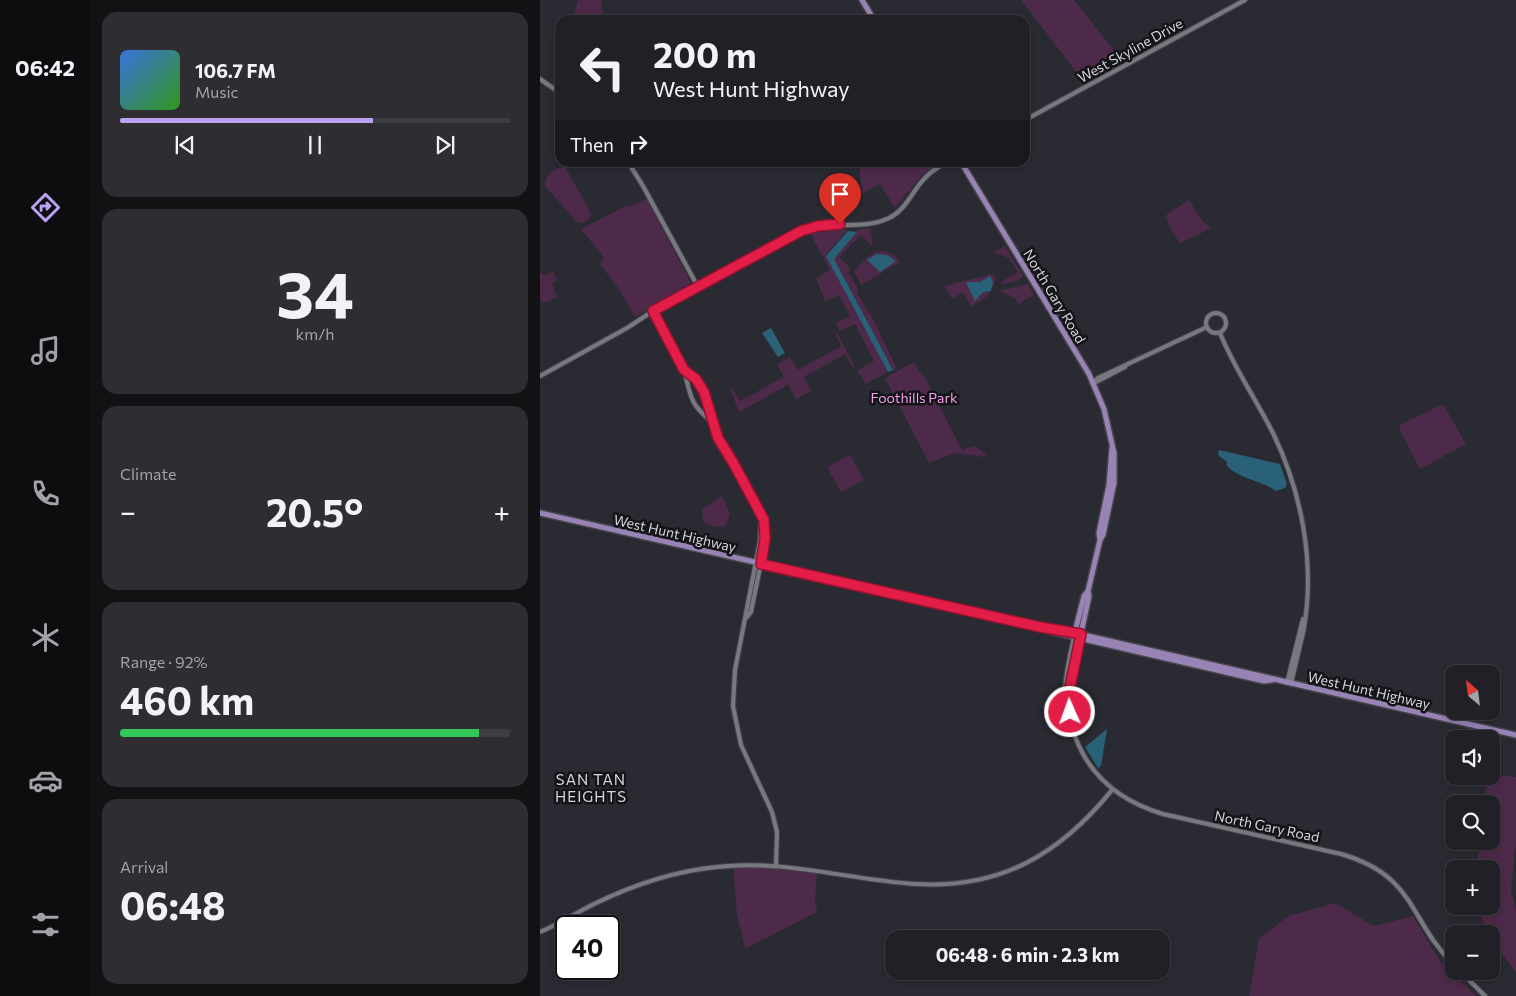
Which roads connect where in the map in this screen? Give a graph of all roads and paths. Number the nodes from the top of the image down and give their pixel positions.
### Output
1 (862, 0) edge
2 (1245, 0) edge
3 (871, 15) edge
4 (540, 79) edge
5 (555, 90) edge
6 (1030, 117) edge
7 (631, 167) edge
8 (940, 167) edge
9 (964, 167) edge
10 (698, 287) junction
11 (653, 311) junction
12 (1207, 327) junction
13 (1220, 333) junction
14 (684, 370) junction
15 (540, 376) edge
16 (1094, 383) junction
17 (711, 421) junction
18 (540, 513) edge
19 (759, 563) junction
20 (1088, 592) junction
21 (1083, 599) junction
22 (1087, 608) junction
23 (746, 618) junction
24 (1077, 635) junction
25 (1289, 683) junction
26 (1516, 735) edge
27 (1112, 790) junction
28 (776, 865) junction
29 (540, 932) edge
30 (1445, 955) edge
31 (1469, 980) edge
32 (1484, 996) edge

1 - 3 main road
2 - 6 street, West Skyline Drive
4 - 5 street
7 - 10 street
8 - 10 street
9 - 16 main road, North Gary Road
10 - 11 street
11 - 14 street
11 - 15 street
12 - 13 street
12 - 13 street
12 - 16 street
13 - 25 street
14 - 17 street
14 - 17 street
16 - 20 main road, North Gary Road
17 - 19 street
18 - 19 main road, West Hunt Highway
19 - 23 street
19 - 23 street
19 - 24 main road, West Hunt Highway
20 - 21 main road, North Gary Road
20 - 22 main road, North Gary Road
21 - 22 main road
21 - 24 main road, North Gary Road
22 - 24 main road, North Gary Road
23 - 28 street
24 - 25 main road, West Hunt Highway
24 - 27 street, North Gary Road
25 - 26 main road, West Hunt Highway
27 - 28 street
27 - 30 street, North Gary Road
28 - 29 street
31 - 32 street

